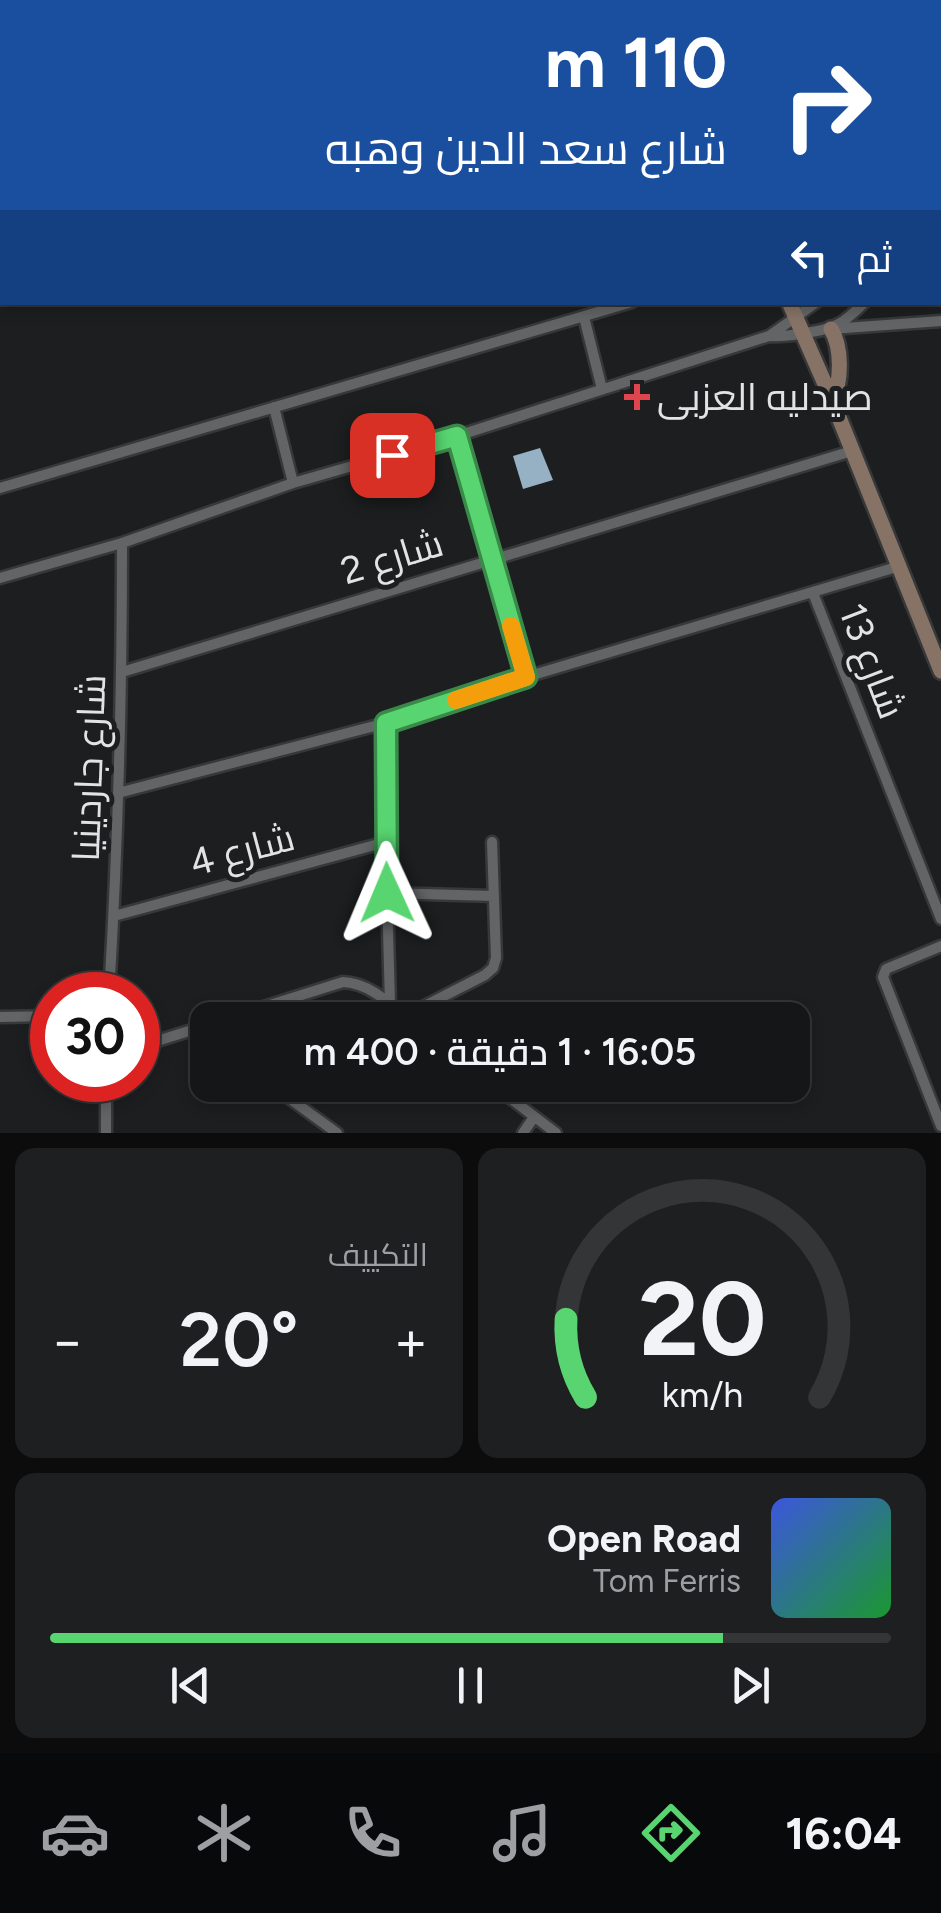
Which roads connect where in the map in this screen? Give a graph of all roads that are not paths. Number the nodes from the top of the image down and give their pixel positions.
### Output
1 (622, 305) edge
2 (862, 305) edge
3 (793, 310) edge
4 (584, 317) junction
5 (941, 321) edge
6 (831, 329) junction
7 (804, 333) junction
8 (770, 336) junction
9 (602, 389) junction
10 (832, 400) junction
11 (274, 407) junction
12 (457, 436) junction
13 (852, 450) junction
14 (293, 483) junction
15 (0, 488) edge
16 (122, 543) junction
17 (492, 560) junction
18 (900, 566) junction
19 (0, 578) edge
20 (813, 592) junction
21 (941, 671) edge
22 (122, 672) junction
23 (526, 677) junction
24 (386, 723) junction
25 (118, 794) junction
26 (386, 842) junction
27 (492, 842) dead end
28 (387, 893) junction
29 (494, 896) junction
30 (114, 916) junction
31 (941, 919) edge
32 (941, 946) edge
33 (110, 972) edge
34 (279, 1002) edge
35 (387, 1002) edge
36 (390, 1002) edge
37 (437, 1002) edge
38 (30, 1017) edge
39 (0, 1018) edge
40 (190, 1031) edge
41 (160, 1040) edge
42 (106, 1102) edge
43 (295, 1102) edge
44 (515, 1102) edge
45 (534, 1116) junction
46 (941, 1126) edge
47 (106, 1133) edge
48 (337, 1133) edge
49 (523, 1133) edge
50 (556, 1133) edge

1 - 4 street
2 - 6 street
3 - 7 street
3 - 8 street
4 - 9 street
4 - 11 street
5 - 6 street
6 - 7 street
6 - 10 street
7 - 8 street
7 - 10 street
8 - 9 street
9 - 12 street
10 - 13 street
11 - 14 street
11 - 15 street
12 - 14 street
12 - 17 street
13 - 17 street, شارع 2
13 - 18 street
14 - 16 street
16 - 19 street
16 - 22 street, شارع جاردينيا
17 - 22 street, شارع 2
17 - 23 street
18 - 20 street
18 - 21 street
20 - 23 street
20 - 31 street, شارع 13
22 - 25 street, شارع جاردينيا
23 - 24 street
24 - 25 street
24 - 26 street
25 - 30 street, شارع جاردينيا
26 - 28 street
26 - 30 street, شارع 4
27 - 29 street
28 - 29 street
28 - 36 street
29 - 37 street
30 - 33 street, شارع جاردينيا
32 - 46 street
34 - 35 street
38 - 39 street
40 - 41 street
42 - 47 street
43 - 48 street
44 - 45 street
45 - 49 street
45 - 50 street

